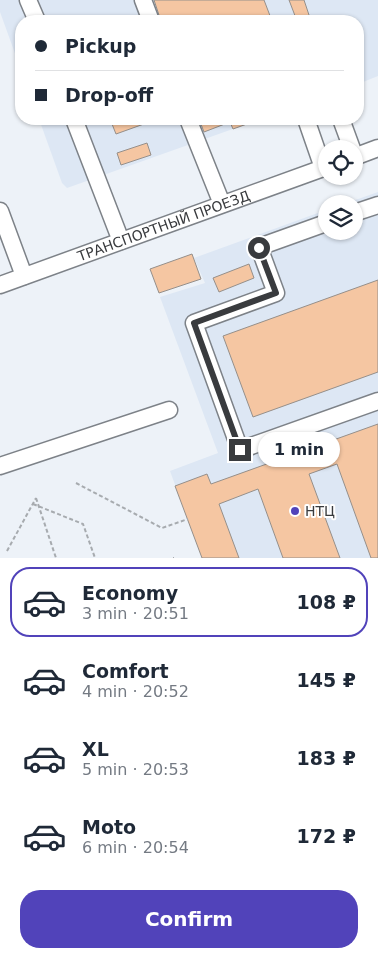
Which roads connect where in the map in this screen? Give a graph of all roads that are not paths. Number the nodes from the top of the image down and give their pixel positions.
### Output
1 (28, 0) edge
2 (142, 0) edge
3 (34, 15) edge
4 (148, 15) edge
5 (76, 125) edge
6 (190, 125) edge
7 (308, 125) edge
8 (343, 125) edge
9 (349, 140) edge
10 (378, 148) edge
11 (318, 149) edge
12 (363, 152) edge
13 (318, 170) edge
14 (222, 204) junction
15 (378, 204) edge
16 (363, 210) edge
17 (0, 211) edge
18 (318, 226) edge
19 (121, 241) junction
20 (24, 276) junction
21 (0, 285) edge
22 (378, 400) edge
23 (169, 410) dead end
24 (0, 466) edge

1 - 3 street
2 - 4 street
5 - 19 street
6 - 14 street
7 - 11 street
8 - 9 street
10 - 12 street
13 - 14 street, ТРАНСПОРТНЫЙ ПРОЕЗД
14 - 19 street, ТРАНСПОРТНЫЙ ПРОЕЗД
15 - 16 street
17 - 20 street
18 - 22 street
19 - 20 street, ТРАНСПОРТНЫЙ ПРОЕЗД
20 - 21 street, ТРАНСПОРТНЫЙ ПРОЕЗД
23 - 24 street

